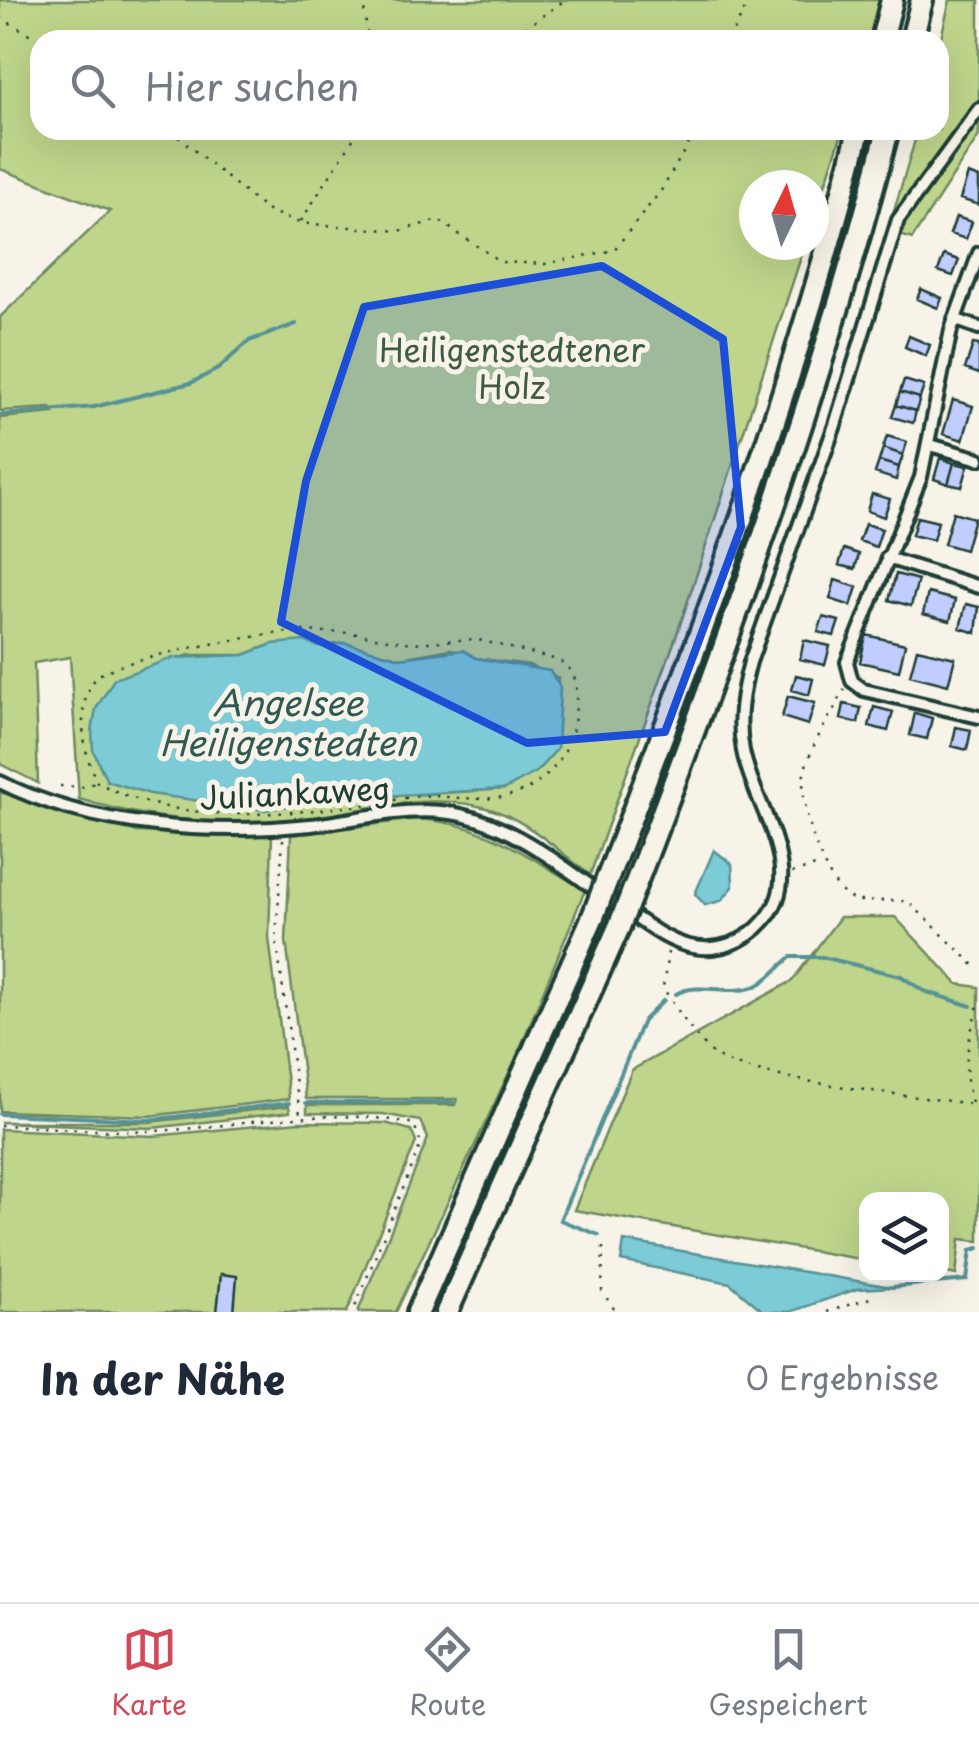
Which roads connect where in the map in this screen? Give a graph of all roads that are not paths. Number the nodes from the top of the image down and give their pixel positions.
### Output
1 (892, 0) edge
2 (922, 0) edge
3 (884, 30) edge
4 (914, 30) edge
5 (979, 109) edge
6 (856, 140) edge
7 (885, 140) edge
8 (979, 254) edge
9 (954, 319) junction
10 (979, 328) edge
11 (930, 446) junction
12 (979, 459) edge
13 (887, 558) junction
14 (979, 587) edge
15 (979, 718) edge
16 (0, 782) edge
17 (418, 1312) edge
18 (447, 1312) edge

1 - 3 highway
2 - 4 highway
5 - 16 street, Juliankaweg
6 - 17 highway, bridge
7 - 18 highway, bridge
8 - 9 street
9 - 10 street
9 - 11 street
11 - 12 street
11 - 13 street
13 - 14 street
13 - 15 street

